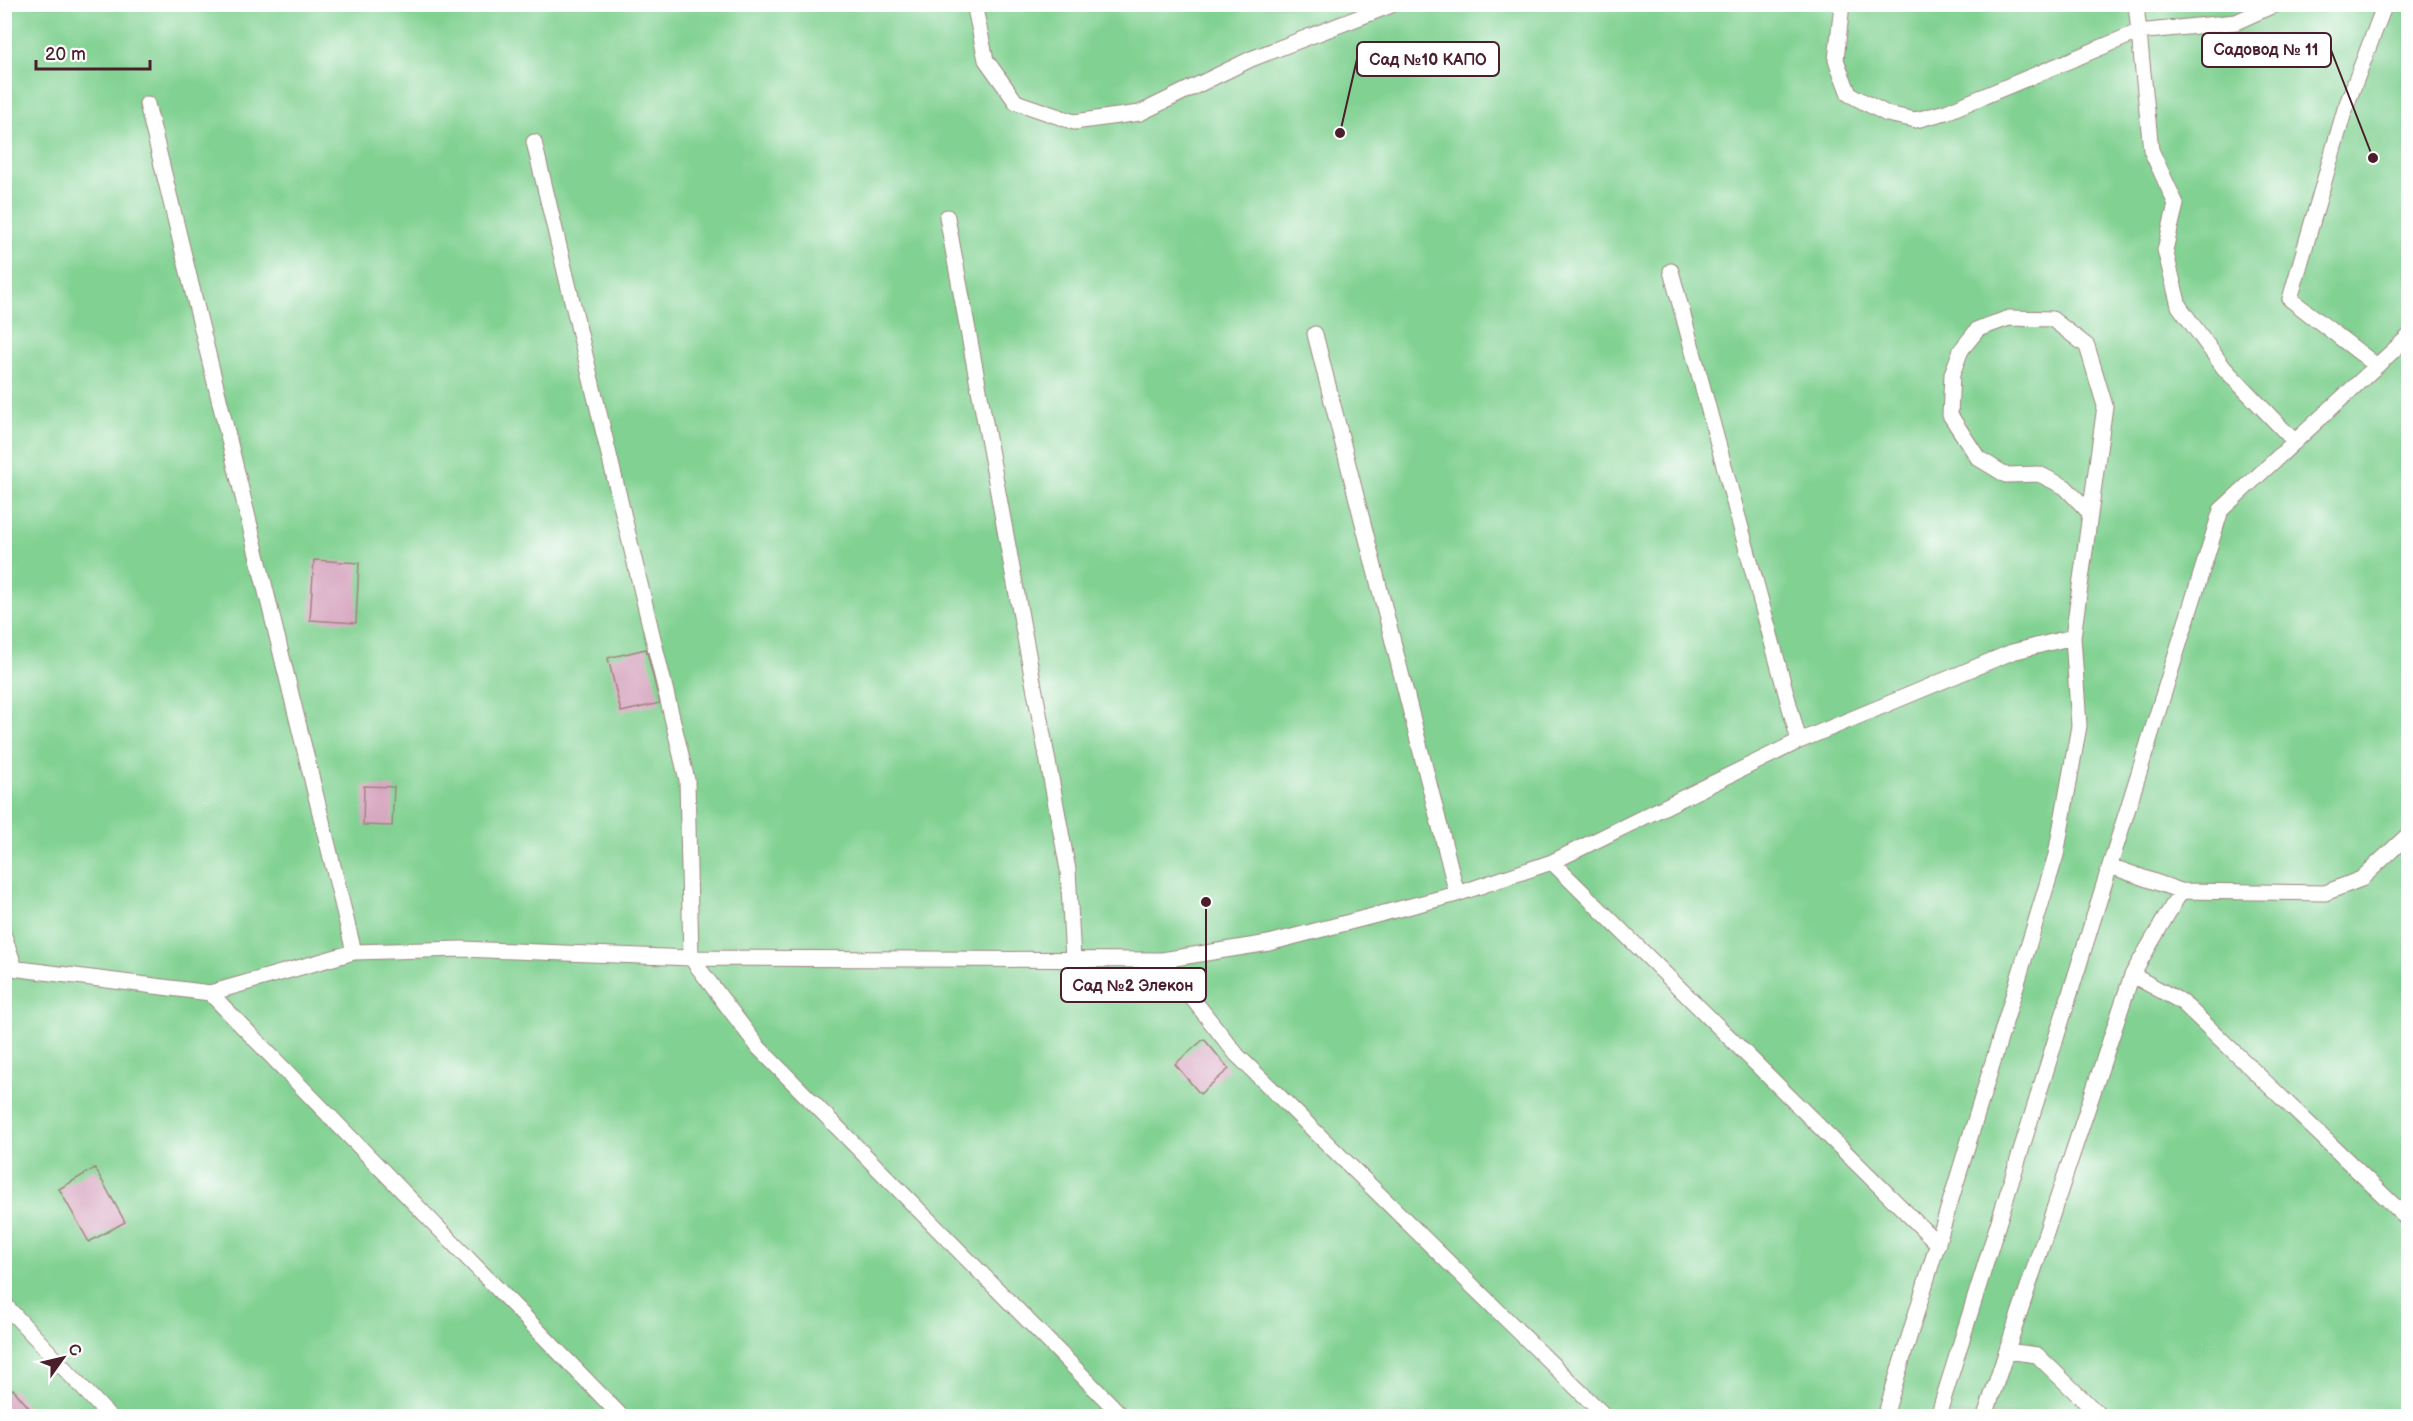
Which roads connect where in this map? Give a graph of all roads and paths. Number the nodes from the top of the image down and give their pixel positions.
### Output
1 (974, 4) edge
2 (1394, 4) edge
3 (1842, 4) edge
4 (2136, 4) edge
5 (2276, 4) edge
6 (2385, 4) edge
7 (2138, 32) junction
8 (147, 104) dead end
9 (534, 142) dead end
10 (947, 218) dead end
11 (1671, 271) dead end
12 (1315, 334) dead end
13 (2409, 337) edge
14 (2377, 366) junction
15 (2295, 442) junction
16 (2090, 513) junction
17 (2073, 637) junction
18 (1799, 741) junction
19 (2409, 835) edge
20 (1552, 862) junction
21 (2110, 866) junction
22 (2181, 891) junction
23 (1457, 894) junction
24 (4, 936) edge
25 (354, 952) junction
26 (691, 958) junction
27 (1073, 960) junction
28 (1162, 960) junction
29 (10, 967) edge
30 (2132, 975) junction
31 (210, 993) junction
32 (2409, 1219) edge
33 (1938, 1244) junction
34 (4, 1304) edge
35 (2007, 1351) junction
36 (109, 1416) edge
37 (621, 1416) edge
38 (1122, 1416) edge
39 (1605, 1416) edge
40 (1885, 1416) edge
41 (1938, 1416) edge
42 (1985, 1416) edge
43 (2100, 1416) edge

1 - 2 lane
3 - 7 lane
4 - 7 lane
5 - 7 lane
6 - 14 lane
7 - 15 lane
8 - 25 lane
9 - 26 lane
10 - 27 lane
11 - 18 lane
12 - 23 lane
13 - 14 lane
14 - 15 lane
15 - 21 lane
16 - 16 lane
16 - 17 lane
17 - 18 lane
17 - 33 lane
18 - 20 lane
19 - 22 lane
20 - 23 lane
20 - 33 lane
21 - 22 lane
21 - 41 lane
22 - 30 lane
23 - 28 lane
24 - 29 lane
25 - 26 lane
25 - 31 lane
26 - 27 lane
26 - 38 lane
27 - 28 lane
28 - 39 lane
29 - 31 lane
30 - 32 lane
30 - 35 lane
31 - 37 lane
33 - 40 lane
34 - 36 lane
35 - 42 lane
35 - 43 lane

